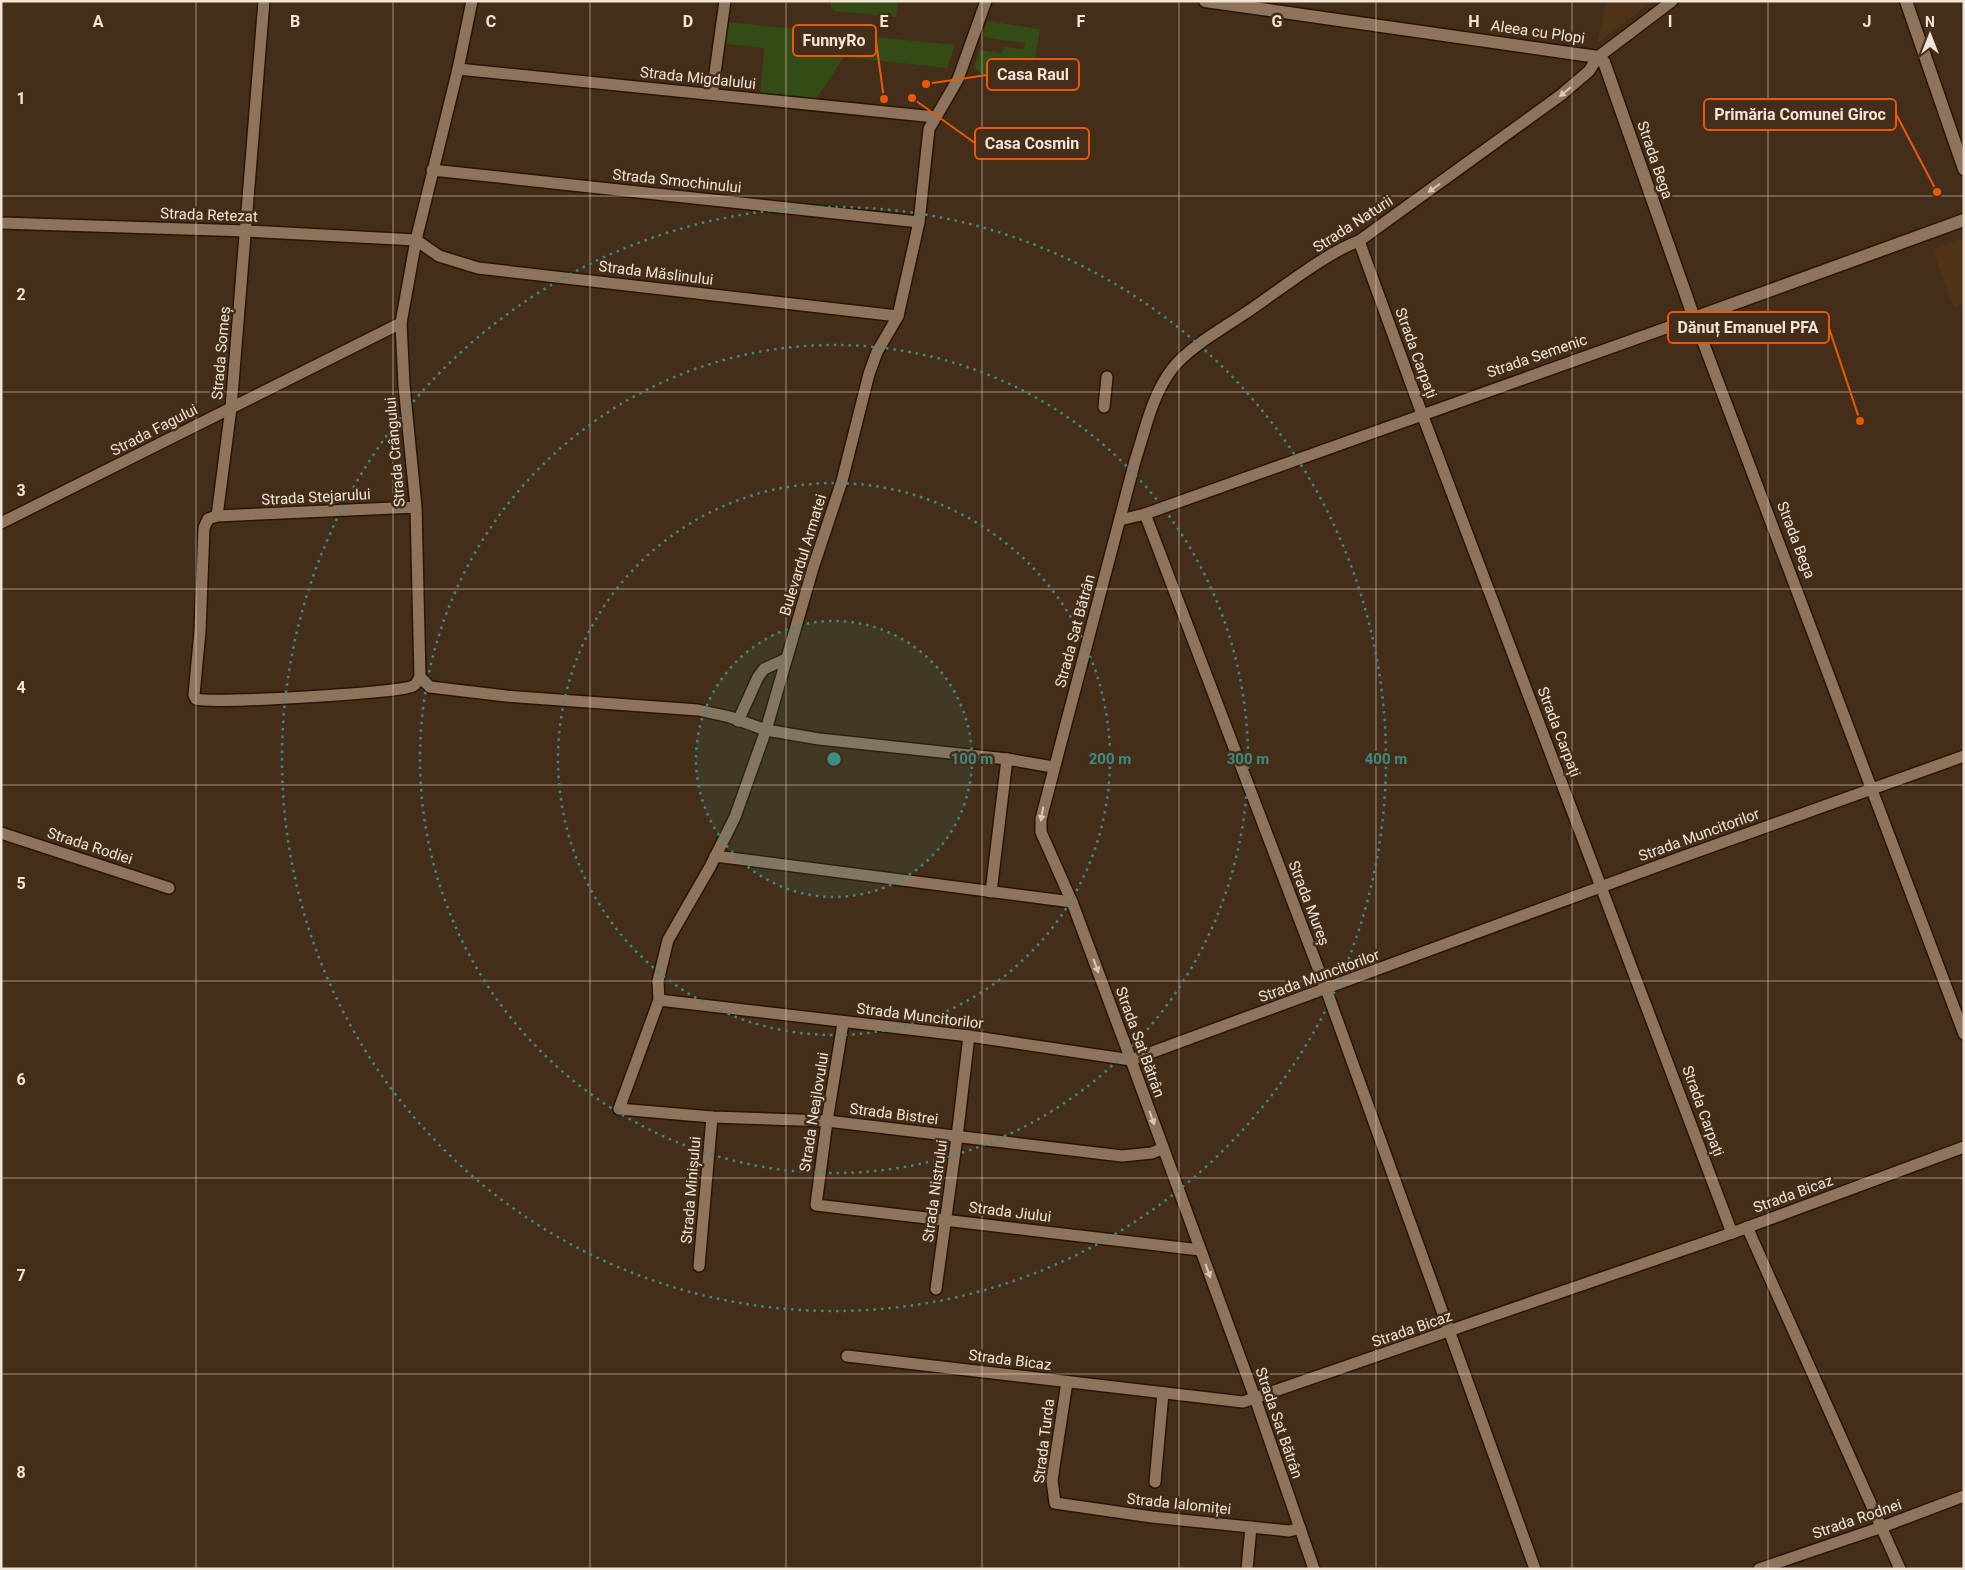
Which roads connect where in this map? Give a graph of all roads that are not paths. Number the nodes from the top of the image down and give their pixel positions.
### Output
1 (264, 1) edge
2 (472, 1) edge
3 (724, 1) edge
4 (986, 1) edge
5 (1205, 1) edge
6 (1672, 1) edge
7 (1906, 1) edge
8 (1598, 57) junction
9 (458, 70) junction
10 (712, 94) junction
11 (935, 117) junction
12 (1964, 169) edge
13 (432, 170) junction
14 (1964, 220) edge
15 (919, 222) junction
16 (1, 223) edge
17 (247, 231) junction
18 (416, 240) junction
19 (1360, 241) junction
20 (898, 316) junction
21 (1694, 318) junction
22 (401, 323) junction
23 (1106, 377) dead end
24 (1104, 407) dead end
25 (231, 408) junction
26 (1422, 414) junction
27 (416, 507) junction
28 (1145, 514) junction
29 (217, 516) junction
30 (1120, 520) junction
31 (1, 523) edge
32 (786, 659) junction
33 (420, 677) junction
34 (738, 721) junction
35 (766, 730) junction
36 (1964, 756) edge
37 (1007, 760) junction
38 (1053, 767) junction
39 (1872, 790) junction
40 (1, 834) edge
41 (715, 856) junction
42 (1602, 887) junction
43 (169, 888) dead end
44 (991, 892) junction
45 (1072, 902) junction
46 (1326, 989) junction
47 (659, 1000) junction
48 (843, 1023) junction
49 (1964, 1034) edge
50 (968, 1036) junction
51 (1131, 1060) junction
52 (619, 1109) joint
53 (712, 1117) junction
54 (827, 1121) junction
55 (958, 1137) junction
56 (1964, 1147) edge
57 (1163, 1148) junction
58 (816, 1205) joint
59 (946, 1220) junction
60 (1747, 1228) junction
61 (1732, 1233) junction
62 (1200, 1250) junction
63 (699, 1266) dead end
64 (936, 1289) dead end
65 (1450, 1332) junction
66 (847, 1356) dead end
67 (1067, 1382) junction
68 (1163, 1393) junction
69 (1255, 1398) junction
70 (1155, 1482) dead end
71 (1964, 1496) edge
72 (1055, 1504) joint
73 (1251, 1527) junction
74 (1882, 1527) junction
75 (1300, 1528) junction
76 (1247, 1569) edge
77 (1314, 1569) edge
78 (1535, 1569) edge
79 (1759, 1569) edge
80 (1900, 1569) edge

1 - 17 street, Strada Someș
2 - 9 street, Strada Crângului
3 - 10 street
4 - 11 street, Bulevardul Armatei
5 - 8 street, Aleea cu Plopi
6 - 8 street, Strada Naturii
7 - 12 street
8 -> 19 street, Strada Naturii
8 - 21 street, Strada Bega
9 - 10 street, Strada Migdalului
9 - 13 street, Strada Crângului
10 - 11 street, Strada Migdalului
11 - 15 street, Bulevardul Armatei
13 - 15 street, Strada Smochinului
13 - 18 street, Strada Crângului
14 - 21 street, Strada Semenic
15 - 20 street, Bulevardul Armatei
16 - 17 street, Strada Retezat
17 - 18 street, Strada Retezat
17 - 25 street, Strada Someș
18 - 20 street, Strada Măslinului
18 - 22 street, Strada Crângului
19 - 26 street, Strada Carpați
19 - 30 street, Strada Naturii
20 - 32 street, Bulevardul Armatei
21 - 26 street, Strada Semenic
21 - 39 street, Strada Bega
22 - 25 street, Strada Fagului
22 - 27 street, Strada Crângului
23 - 24 street
25 - 29 street, Strada Someș
25 - 31 street, Strada Fagului
26 - 28 street, Strada Semenic
26 - 42 street, Strada Carpați
27 - 29 street, Strada Stejarului
27 - 33 street, Strada Crângului
28 - 30 street, Strada Semenic
28 - 46 street, Strada Mureș
29 - 33 street, Strada Someș
30 - 38 street, Strada Sat Bătrân
32 - 34 street
32 - 35 street, Bulevardul Armatei
33 - 34 street
34 - 35 street
35 - 37 street
35 - 41 street, Bulevardul Armatei
36 - 39 street, Strada Muncitorilor
37 - 38 street
37 - 44 street
38 -> 45 street, Strada Sat Bătrân
39 - 42 street, Strada Muncitorilor
39 - 49 street, Strada Bega
40 - 43 street, Strada Rodiei
41 - 44 street
41 - 47 street, Bulevardul Armatei
42 - 46 street, Strada Muncitorilor
42 - 61 street, Strada Carpați
44 - 45 street
45 -> 51 street, Strada Sat Bătrân
46 - 51 street, Strada Muncitorilor
46 - 65 street, Strada Mureș
47 - 48 street, Strada Muncitorilor
47 - 52 street, Bulevardul Armatei
48 - 50 street, Strada Muncitorilor
48 - 54 street, Strada Neajlovului
50 - 51 street, Strada Muncitorilor
50 - 55 street, Strada Nistrului
51 -> 57 street, Strada Sat Bătrân
52 - 53 street, Strada Bistrei
53 - 54 street, Strada Bistrei
53 - 63 street, Strada Minișului
54 - 55 street, Strada Bistrei
54 - 58 street, Strada Neajlovului
55 - 57 street, Strada Bistrei
55 - 59 street, Strada Nistrului
56 - 60 street, Strada Bicaz
57 - 62 street, Strada Sat Bătrân
58 - 59 street, Strada Jiului
59 - 62 street, Strada Jiului
59 - 64 street, Strada Nistrului
60 - 61 street, Strada Bicaz
60 - 74 street
61 - 65 street, Strada Bicaz
62 -> 69 street, Strada Sat Bătrân
65 - 69 street, Strada Bicaz
65 - 78 street, Strada Mureș
66 - 67 street, Strada Bicaz
67 - 68 street, Strada Bicaz
67 - 72 street, Strada Turda
68 - 69 street, Strada Bicaz
68 - 70 street
69 - 75 street, Strada Sat Bătrân
71 - 74 street, Strada Rodnei
72 - 73 street, Strada Ialomiței
73 - 75 street, Strada Ialomiței
73 - 76 street
74 - 79 street, Strada Rodnei
74 - 80 street
75 - 77 street, Strada Sat Bătrân

